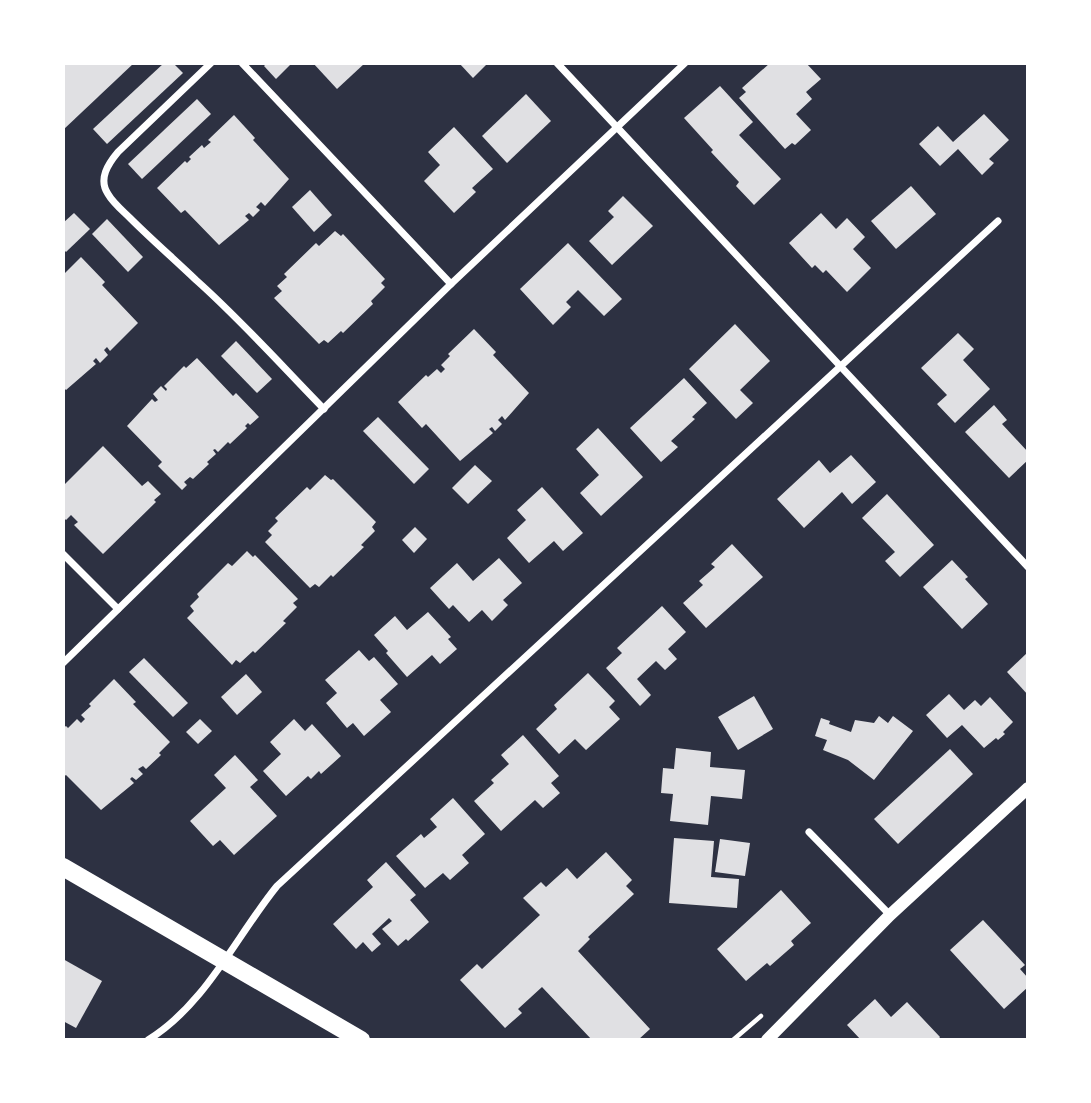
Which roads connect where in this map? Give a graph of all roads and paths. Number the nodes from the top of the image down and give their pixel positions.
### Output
1 (211, 63) edge
2 (242, 63) edge
3 (557, 63) edge
4 (685, 63) edge
5 (617, 127) junction
6 (998, 221) dead end
7 (451, 284) junction
8 (841, 367) junction
9 (324, 409) junction
10 (63, 554) edge
11 (1028, 567) edge
12 (118, 609) junction
13 (63, 663) edge
14 (1028, 788) edge
15 (808, 832) dead end
16 (63, 867) edge
17 (890, 915) junction
18 (224, 961) junction
19 (148, 1040) edge
20 (361, 1040) edge
21 (767, 1040) edge

1 - 9 street
2 - 7 street
3 - 5 street
4 - 5 street
5 - 7 street
5 - 8 street
6 - 8 street
7 - 9 street
8 - 11 street
8 - 18 street
9 - 12 street
10 - 12 street
12 - 13 street
14 - 17 street
15 - 17 street
16 - 18 main road
17 - 21 street
18 - 19 street
18 - 20 main road

